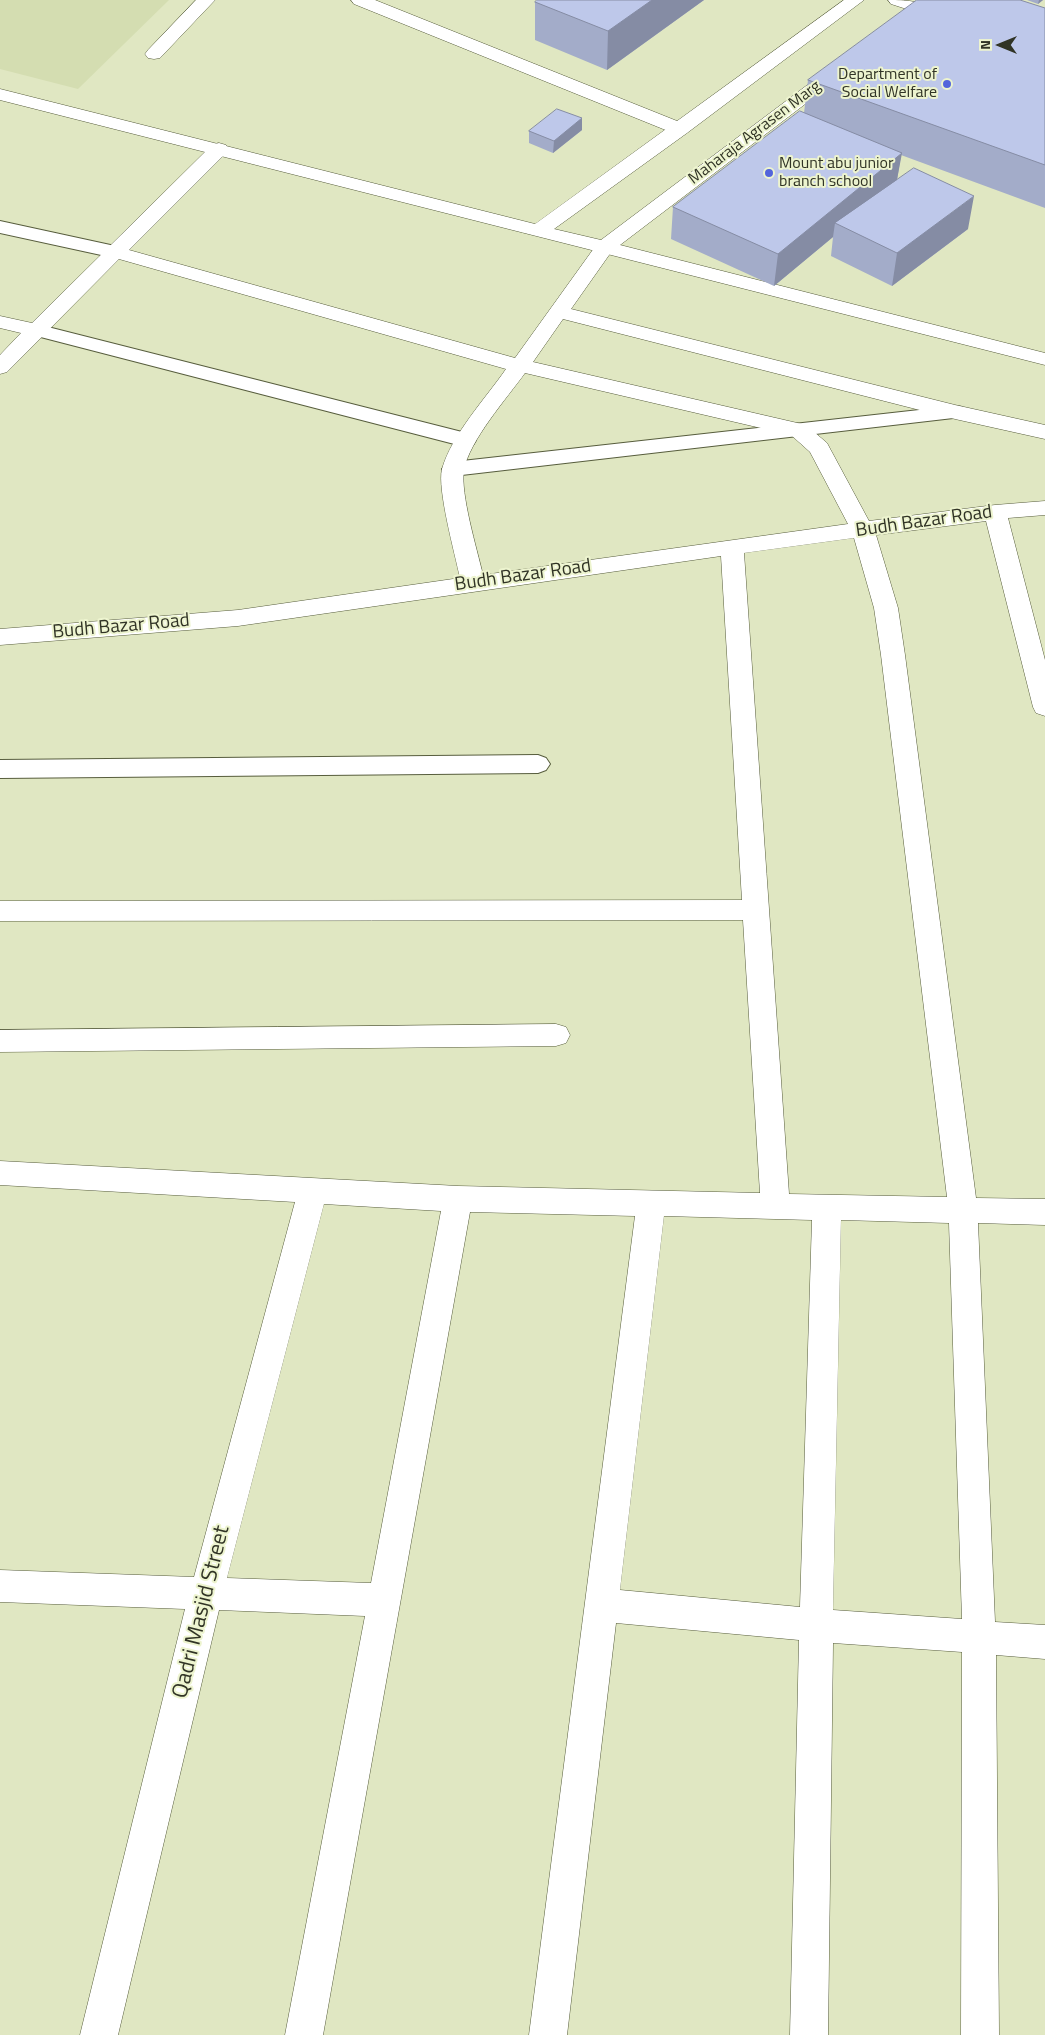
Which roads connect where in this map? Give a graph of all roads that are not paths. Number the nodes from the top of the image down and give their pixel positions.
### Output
1 (206, 0) edge
2 (360, 0) edge
3 (855, 0) edge
4 (897, 0) edge
5 (925, 4) edge
6 (904, 20) edge
7 (154, 54) dead end
8 (848, 62) edge
9 (0, 94) edge
10 (680, 129) junction
11 (219, 149) junction
12 (0, 227) edge
13 (538, 231) junction
14 (604, 248) junction
15 (115, 252) junction
16 (559, 312) junction
17 (0, 322) edge
18 (36, 330) junction
19 (1045, 359) edge
20 (521, 366) junction
21 (0, 367) edge
22 (955, 412) junction
23 (798, 430) junction
24 (1045, 432) edge
25 (466, 440) junction
26 (453, 469) junction
27 (1045, 508) edge
28 (995, 512) junction
29 (863, 531) junction
30 (732, 547) junction
31 (473, 584) junction
32 (0, 637) edge
33 (1045, 707) edge
34 (538, 764) dead end
35 (0, 769) edge
36 (755, 910) junction
37 (0, 911) edge
38 (556, 1036) dead end
39 (0, 1041) edge
40 (0, 1173) edge
41 (313, 1192) junction
42 (458, 1199) junction
43 (651, 1204) junction
44 (775, 1206) junction
45 (827, 1207) junction
46 (963, 1210) junction
47 (1045, 1212) edge
48 (0, 1586) edge
49 (206, 1594) junction
50 (383, 1600) junction
51 (602, 1604) junction
52 (816, 1625) junction
53 (979, 1636) junction
54 (1045, 1642) edge
55 (99, 2035) edge
56 (304, 2035) edge
57 (548, 2035) edge
58 (809, 2035) edge
59 (980, 2035) edge

1 - 7 street
2 - 10 street
3 - 10 street
4 - 5 street
5 - 6 street
8 - 14 street, Maharaja Agrasen Marg
9 - 11 street
10 - 13 street
11 - 13 street
11 - 15 street
12 - 15 lane
13 - 14 street
14 - 16 street, Maharaja Agrasen Marg
14 - 19 street
15 - 18 street
15 - 20 street
16 - 20 street, Maharaja Agrasen Marg
16 - 22 street
17 - 18 street
18 - 21 street
18 - 25 lane
20 - 23 street
20 - 25 street, Maharaja Agrasen Marg
22 - 23 lane
22 - 24 street
23 - 26 lane
23 - 29 street
25 - 26 street, Maharaja Agrasen Marg
26 - 31 street
27 - 28 street, Budh Bazar Road
28 - 29 street, Budh Bazar Road
28 - 33 street
29 - 30 street, Budh Bazar Road
29 - 46 street
30 - 31 street, Budh Bazar Road
30 - 36 street
31 - 32 street, Budh Bazar Road
34 - 35 lane
36 - 37 street
36 - 44 street
38 - 39 street
40 - 41 street
41 - 42 street
41 - 49 street, Qadri Masjid Street
42 - 43 street
42 - 50 street
43 - 44 street
43 - 51 street
44 - 45 street
45 - 46 street
45 - 52 street
46 - 47 street
46 - 53 street
48 - 49 street
49 - 50 street
49 - 55 street, Qadri Masjid Street
50 - 56 street
51 - 52 street
51 - 57 street
52 - 53 street
52 - 58 street
53 - 54 street
53 - 59 street

